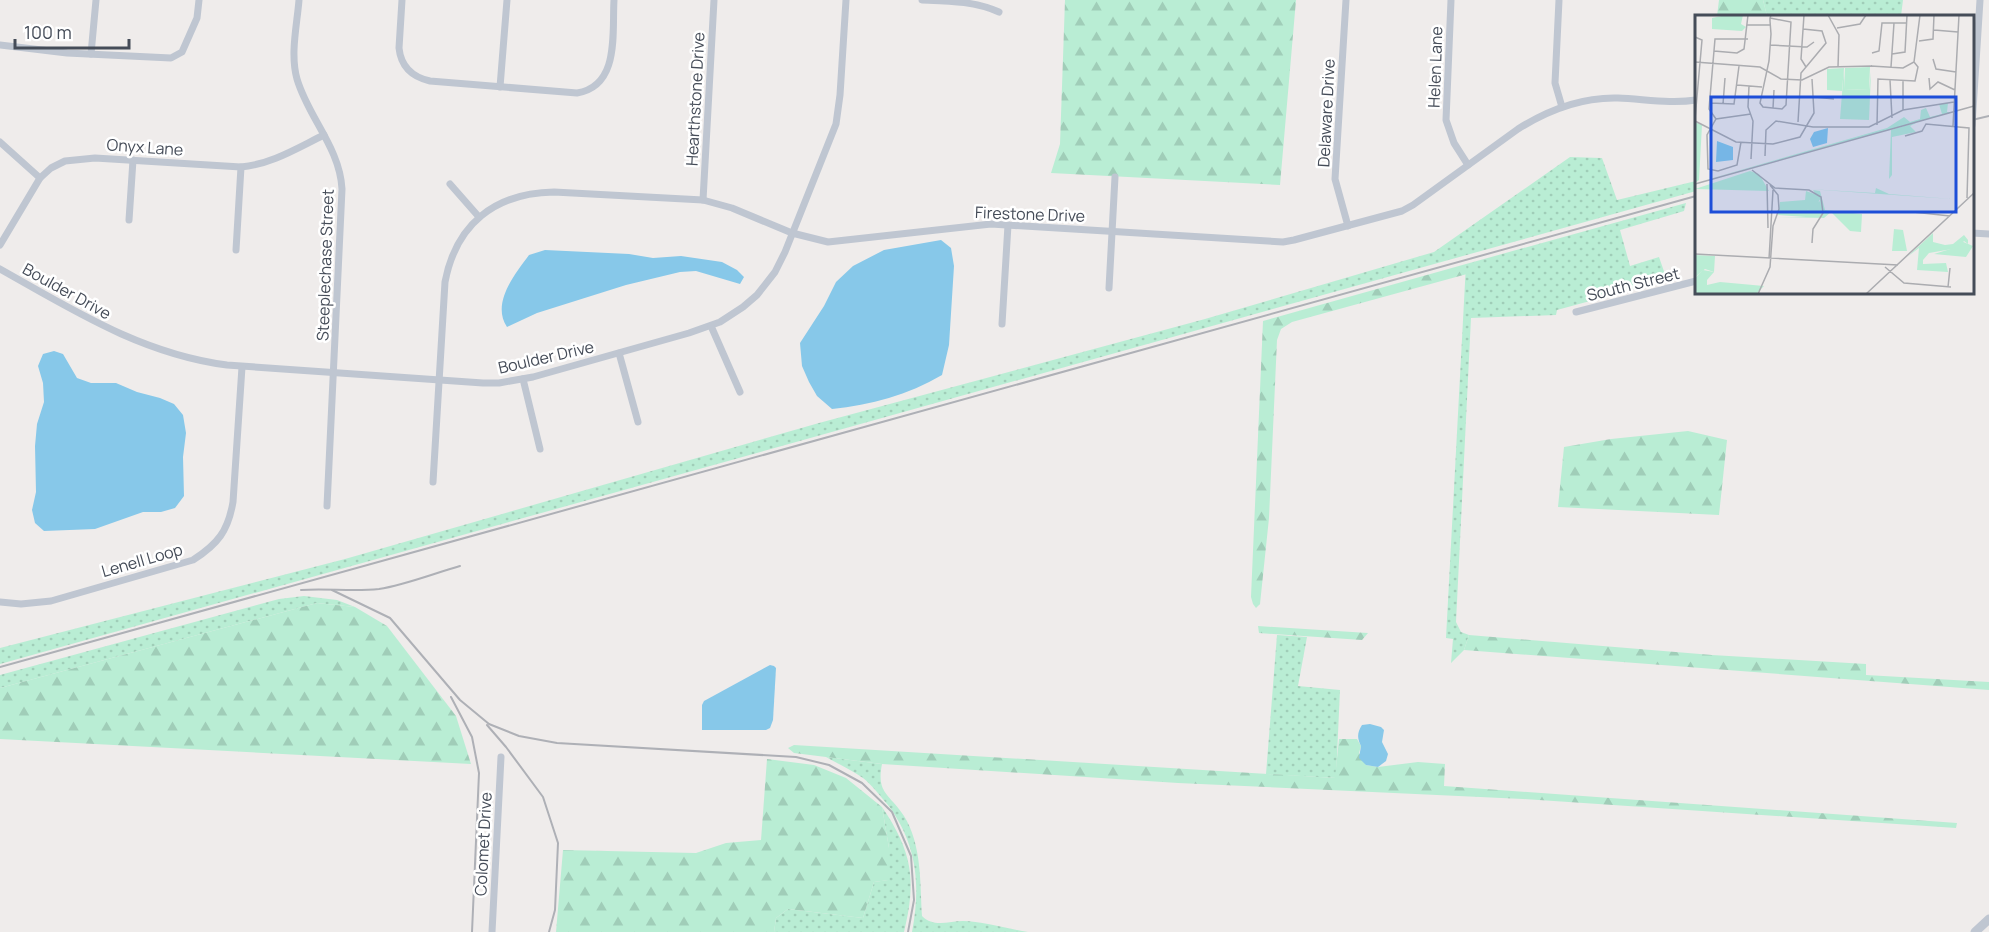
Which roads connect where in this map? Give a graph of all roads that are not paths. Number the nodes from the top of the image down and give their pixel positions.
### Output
1 (96, 0) edge
2 (199, 0) edge
3 (299, 0) edge
4 (402, 0) edge
5 (507, 0) edge
6 (614, 0) edge
7 (714, 0) edge
8 (846, 0) edge
9 (922, 0) edge
10 (1346, 0) edge
11 (1451, 0) edge
12 (1559, 0) edge
13 (1980, 0) edge
14 (999, 12) dead end
15 (1975, 41) edge
16 (0, 45) edge
17 (91, 54) junction
18 (1974, 69) edge
19 (500, 87) junction
20 (1695, 100) edge
21 (1562, 107) junction
22 (324, 135) junction
23 (0, 142) edge
24 (133, 160) junction
25 (1468, 165) junction
26 (241, 167) junction
27 (1115, 177) dead end
28 (40, 178) junction
29 (450, 184) dead end
30 (703, 200) junction
31 (479, 217) junction
32 (129, 220) dead end
33 (1008, 225) junction
34 (1348, 226) junction
35 (1112, 231) junction
36 (792, 233) junction
37 (1974, 233) edge
38 (1989, 234) edge
39 (0, 245) edge
40 (236, 250) dead end
41 (0, 269) edge
42 (1695, 281) edge
43 (1108, 288) dead end
44 (1576, 312) dead end
45 (1002, 324) dead end
46 (711, 326) junction
47 (619, 353) junction
48 (242, 367) junction
49 (334, 374) junction
50 (523, 379) junction
51 (439, 381) junction
52 (740, 392) dead end
53 (638, 422) dead end
54 (540, 449) dead end
55 (433, 482) dead end
56 (327, 506) dead end
57 (0, 602) edge
58 (501, 757) dead end
59 (1989, 918) edge
60 (492, 932) edge
61 (1975, 932) edge

1 - 17 street
2 - 17 street
3 - 22 street, Steeplechase Street
4 - 19 street
5 - 19 street
6 - 19 street
7 - 30 street, Hearthstone Drive
8 - 36 street, Boulder Drive
9 - 14 street
10 - 34 street, Delaware Drive
11 - 25 street, Helen Lane
12 - 21 street
13 - 15 street
15 - 18 street
16 - 17 street
20 - 21 street, Firestone Drive
21 - 25 street, Firestone Drive
22 - 26 street, Onyx Lane
22 - 49 street, Steeplechase Street
23 - 28 street
24 - 26 street, Onyx Lane
24 - 28 street, Onyx Lane
24 - 32 street
25 - 34 street, Firestone Drive
26 - 40 street
27 - 35 street
28 - 39 street, Onyx Lane
29 - 31 street
30 - 31 street, Firestone Drive
30 - 36 street, Firestone Drive
31 - 51 street, Firestone Drive
33 - 35 street, Firestone Drive
33 - 36 street, Firestone Drive
33 - 45 street
34 - 35 street, Firestone Drive
35 - 43 street
36 - 46 street, Boulder Drive
37 - 38 street
41 - 48 street, Boulder Drive
42 - 44 street, South Street
46 - 47 street, Boulder Drive
46 - 52 street
47 - 50 street, Boulder Drive
47 - 53 street
48 - 49 street, Boulder Drive
48 - 57 street, Lenell Loop
49 - 51 street, Boulder Drive
49 - 56 street, Steeplechase Street
50 - 51 street, Boulder Drive
50 - 54 street
51 - 55 street, Firestone Drive
58 - 60 street, Colomet Drive
59 - 61 street

